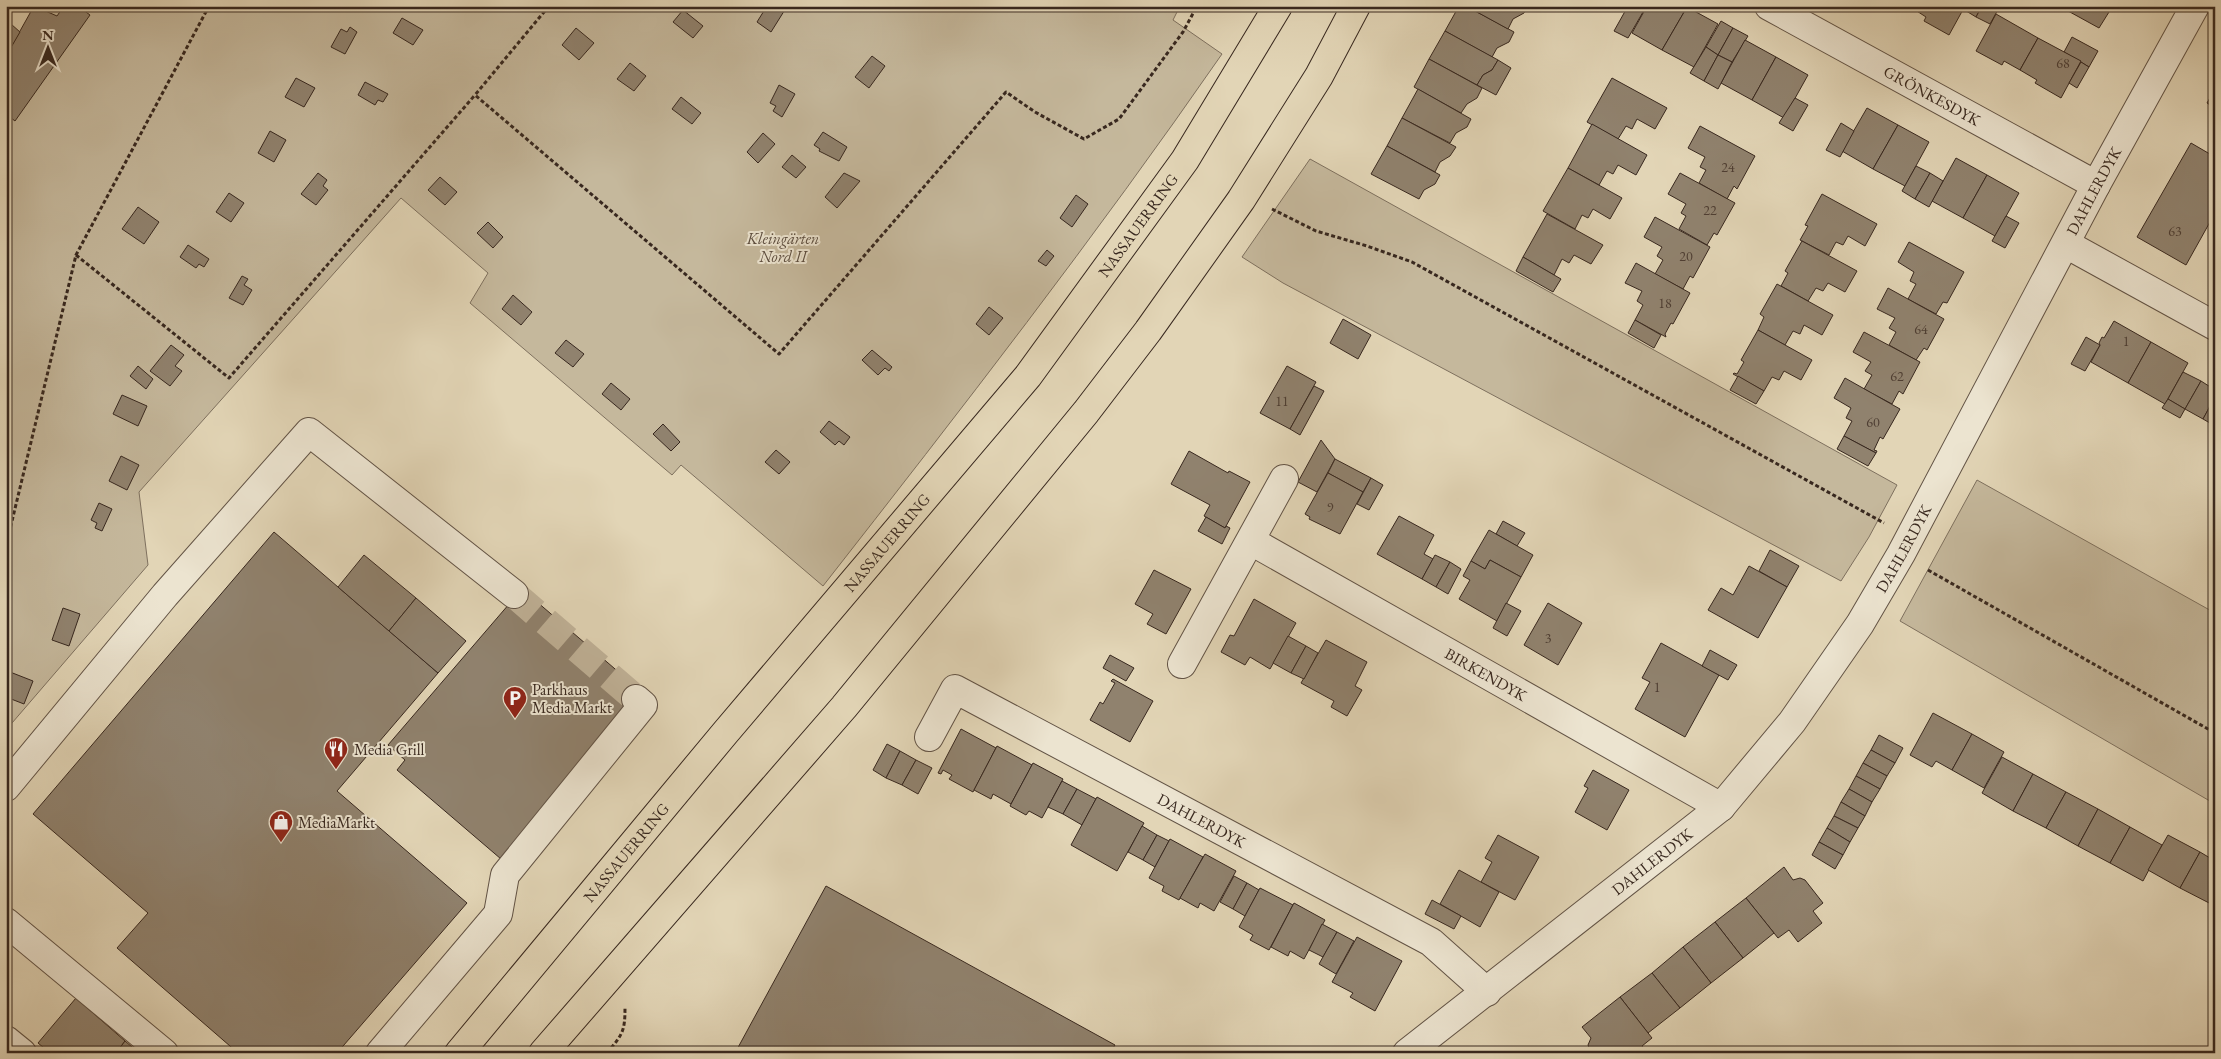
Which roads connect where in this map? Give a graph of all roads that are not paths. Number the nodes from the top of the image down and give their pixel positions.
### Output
1 (1278, 6) edge
2 (1356, 6) edge
3 (1769, 6) edge
4 (2196, 6) edge
5 (2096, 185) junction
6 (2066, 244) junction
7 (2215, 326) edge
8 (1284, 479) dead end
9 (1251, 541) junction
10 (514, 594) tunnel mouth
11 (1182, 664) dead end
12 (636, 699) dead end
13 (929, 737) dead end
14 (6, 787) edge
15 (1721, 807) junction
16 (6, 922) edge
17 (1486, 992) junction
18 (6, 1040) edge
19 (22, 1053) edge
20 (164, 1053) edge
21 (380, 1053) edge
22 (459, 1053) edge
23 (543, 1053) edge
24 (1407, 1053) edge

1 - 22 main road, NASSAUERRING
2 - 23 main road
3 - 5 street, GRÖNKESDYK
4 - 5 street, DAHLERDYK
5 - 6 street, DAHLERDYK
6 - 7 street
6 - 15 street, DAHLERDYK
8 - 9 street
9 - 11 street
9 - 15 street, BIRKENDYK
10 - 14 street
12 - 21 street
13 - 17 street, DAHLERDYK
15 - 17 street, DAHLERDYK
16 - 20 street
17 - 24 street, DAHLERDYK
18 - 19 street

